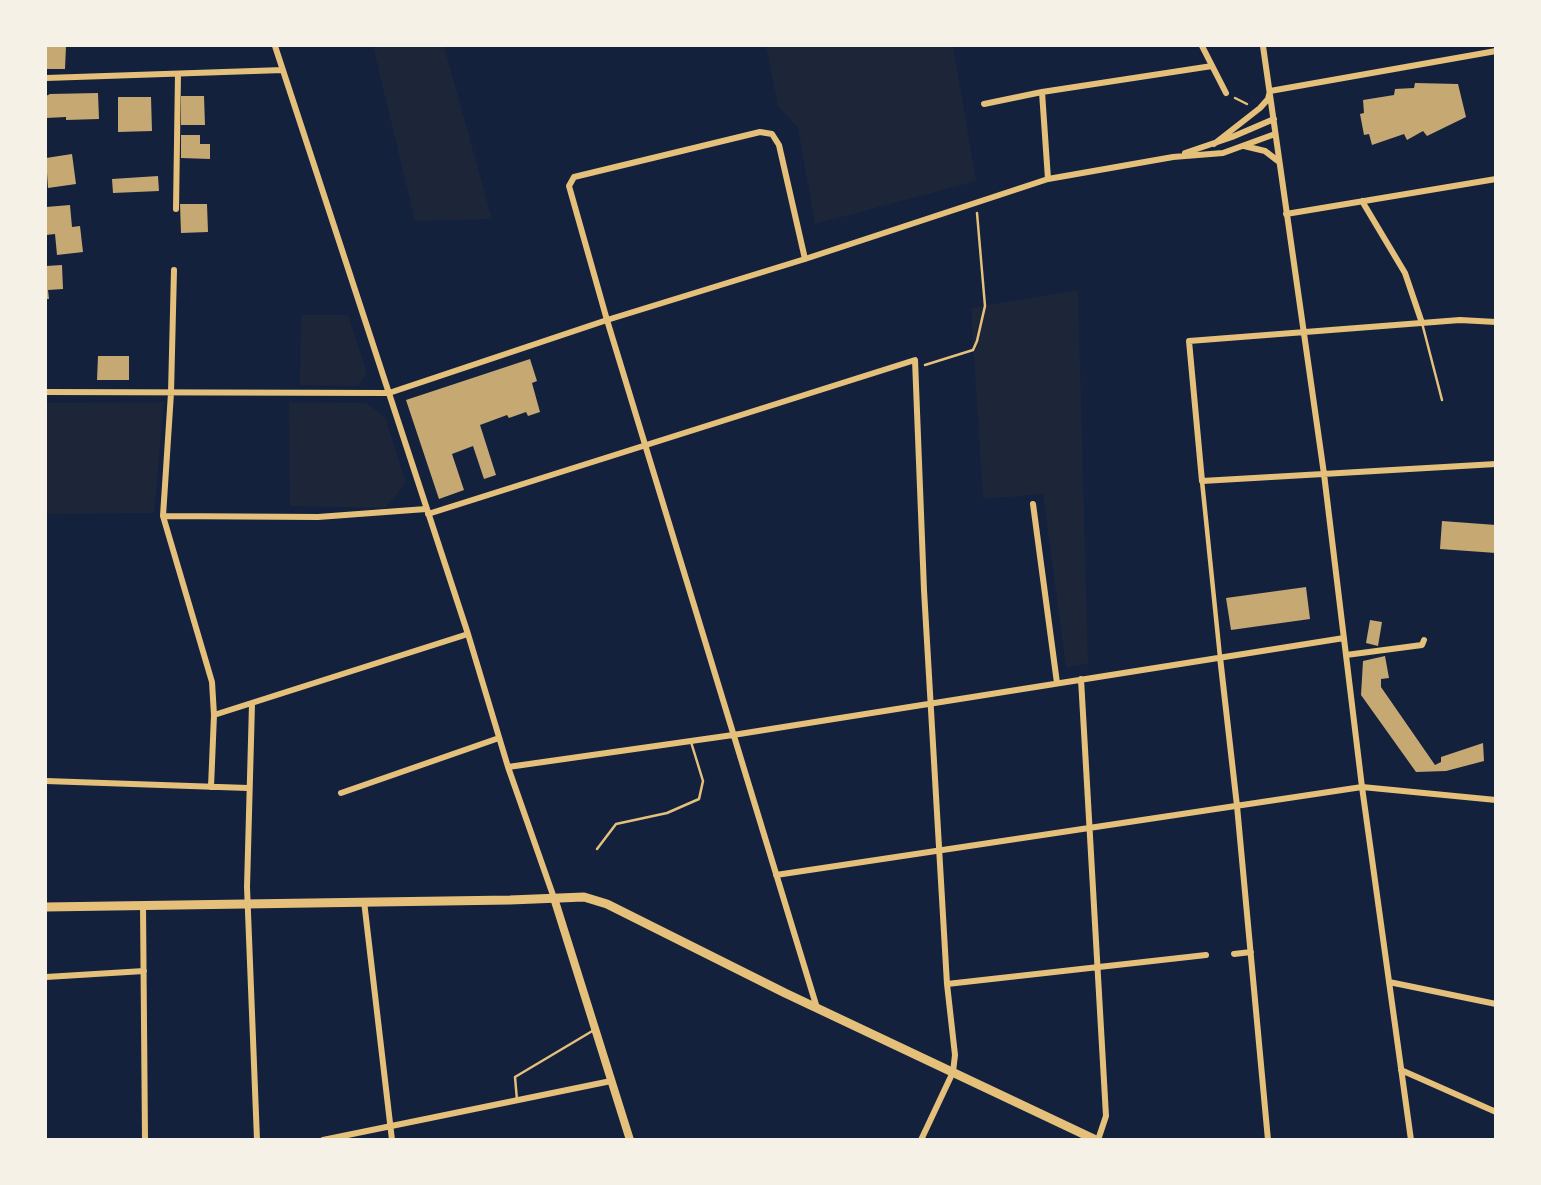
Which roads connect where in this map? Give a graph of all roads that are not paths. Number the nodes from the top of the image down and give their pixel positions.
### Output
1 (275, 46) edge
2 (1202, 46) edge
3 (1264, 46) edge
4 (1496, 51) edge
5 (1212, 65) junction
6 (284, 70) junction
7 (178, 74) junction
8 (46, 78) edge
9 (1270, 91) junction
10 (1042, 92) junction
11 (1226, 93) road end
12 (984, 104) dead end
13 (1273, 119) junction
14 (1275, 134) junction
15 (1214, 144) junction
16 (1242, 146) junction
17 (1173, 157) junction
18 (1279, 162) junction
19 (1048, 179) junction
20 (1496, 179) edge
21 (1362, 201) junction
22 (176, 209) dead end
23 (1286, 214) junction
24 (805, 259) junction
25 (174, 270) dead end
26 (607, 320) junction
27 (1496, 322) edge
28 (1422, 323) junction
29 (1304, 333) junction
30 (46, 393) edge
31 (171, 393) junction
32 (389, 393) junction
33 (1442, 400) dead end
34 (645, 446) junction
35 (1496, 464) edge
36 (1324, 474) junction
37 (1202, 481) junction
38 (1033, 503) dead end
39 (427, 512) junction
40 (163, 516) junction
41 (468, 634) junction
42 (1344, 638) junction
43 (1424, 640) dead end
44 (1346, 655) junction
45 (1220, 657) junction
46 (1081, 679) junction
47 (1057, 683) junction
48 (932, 702) junction
49 (252, 704) junction
50 (214, 715) junction
51 (733, 735) junction
52 (499, 738) junction
53 (691, 742) junction
54 (508, 768) junction
55 (46, 781) edge
56 (211, 787) junction
57 (1362, 787) junction
58 (248, 788) junction
59 (341, 793) dead end
60 (1496, 800) edge
61 (1237, 806) junction
62 (1090, 827) junction
63 (597, 849) dead end
64 (939, 849) junction
65 (776, 875) junction
66 (554, 898) junction
67 (364, 901) junction
68 (249, 903) junction
69 (143, 905) junction
70 (46, 907) edge
71 (1251, 952) junction
72 (1234, 954) dead end
73 (1206, 955) dead end
74 (1098, 966) junction
75 (144, 971) junction
76 (46, 977) edge
77 (1389, 982) junction
78 (947, 984) junction
79 (1496, 1004) edge
80 (817, 1008) junction
81 (595, 1030) junction
82 (1401, 1070) junction
83 (953, 1072) junction
84 (611, 1081) junction
85 (517, 1100) junction
86 (1496, 1112) edge
87 (390, 1126) junction
88 (145, 1139) edge
89 (257, 1139) edge
90 (323, 1139) edge
91 (392, 1139) edge
92 (630, 1139) edge
93 (921, 1139) edge
94 (1097, 1139) edge
95 (1268, 1139) edge
96 (1411, 1139) edge

1 - 6 street
2 - 5 street
3 - 9 street
4 - 9 street
5 - 10 street
5 - 11 street
6 - 7 street
6 - 32 street
7 - 8 street
7 - 22 street
9 - 13 street
9 - 15 street
10 - 12 street
10 - 19 street
13 - 14 street
13 - 15 street
14 - 16 street
14 - 18 street
15 - 17 street
16 - 17 street
16 - 18 street
17 - 19 street
18 - 23 street
19 - 24 street
20 - 21 street
21 - 23 street
21 - 28 street
23 - 29 street
24 - 26 street
24 - 26 street
25 - 31 street
26 - 32 street
26 - 34 street
27 - 28 street
28 - 29 street
28 - 33 lane
29 - 36 street
29 - 37 street
30 - 31 street
31 - 32 street
31 - 40 street
32 - 39 street
34 - 39 street
34 - 48 street
34 - 51 street
35 - 36 street
36 - 37 street
36 - 42 street
37 - 45 street
38 - 47 street
39 - 40 street
39 - 41 street
40 - 50 street
41 - 49 street
41 - 52 street
42 - 44 street
42 - 45 street
43 - 44 street
44 - 57 street
45 - 46 street
45 - 61 street
46 - 47 street
46 - 62 street
47 - 48 street
48 - 51 street
48 - 64 street
49 - 50 street
49 - 58 street
50 - 56 street
51 - 53 street
51 - 65 street
52 - 54 street
52 - 59 street
53 - 54 street
53 - 63 lane
54 - 66 street
55 - 56 street
56 - 58 street
57 - 60 street
57 - 61 street
57 - 77 street
58 - 68 street
61 - 62 street
61 - 71 street
62 - 64 street
62 - 74 street
64 - 65 street
64 - 78 street
65 - 80 street
66 - 67 main road
66 - 80 main road
66 - 81 street
67 - 68 main road
67 - 87 street
68 - 69 main road
68 - 89 street
69 - 70 main road
69 - 75 street
71 - 72 street
71 - 95 street
73 - 74 street
74 - 78 street
74 - 94 street
75 - 76 street
75 - 88 street
77 - 79 street
77 - 82 street
78 - 83 street
80 - 83 main road
81 - 84 street
81 - 85 lane
82 - 86 street
82 - 96 street
83 - 93 street
83 - 94 main road
84 - 85 street
84 - 92 street
85 - 87 street
87 - 90 street
87 - 91 street

